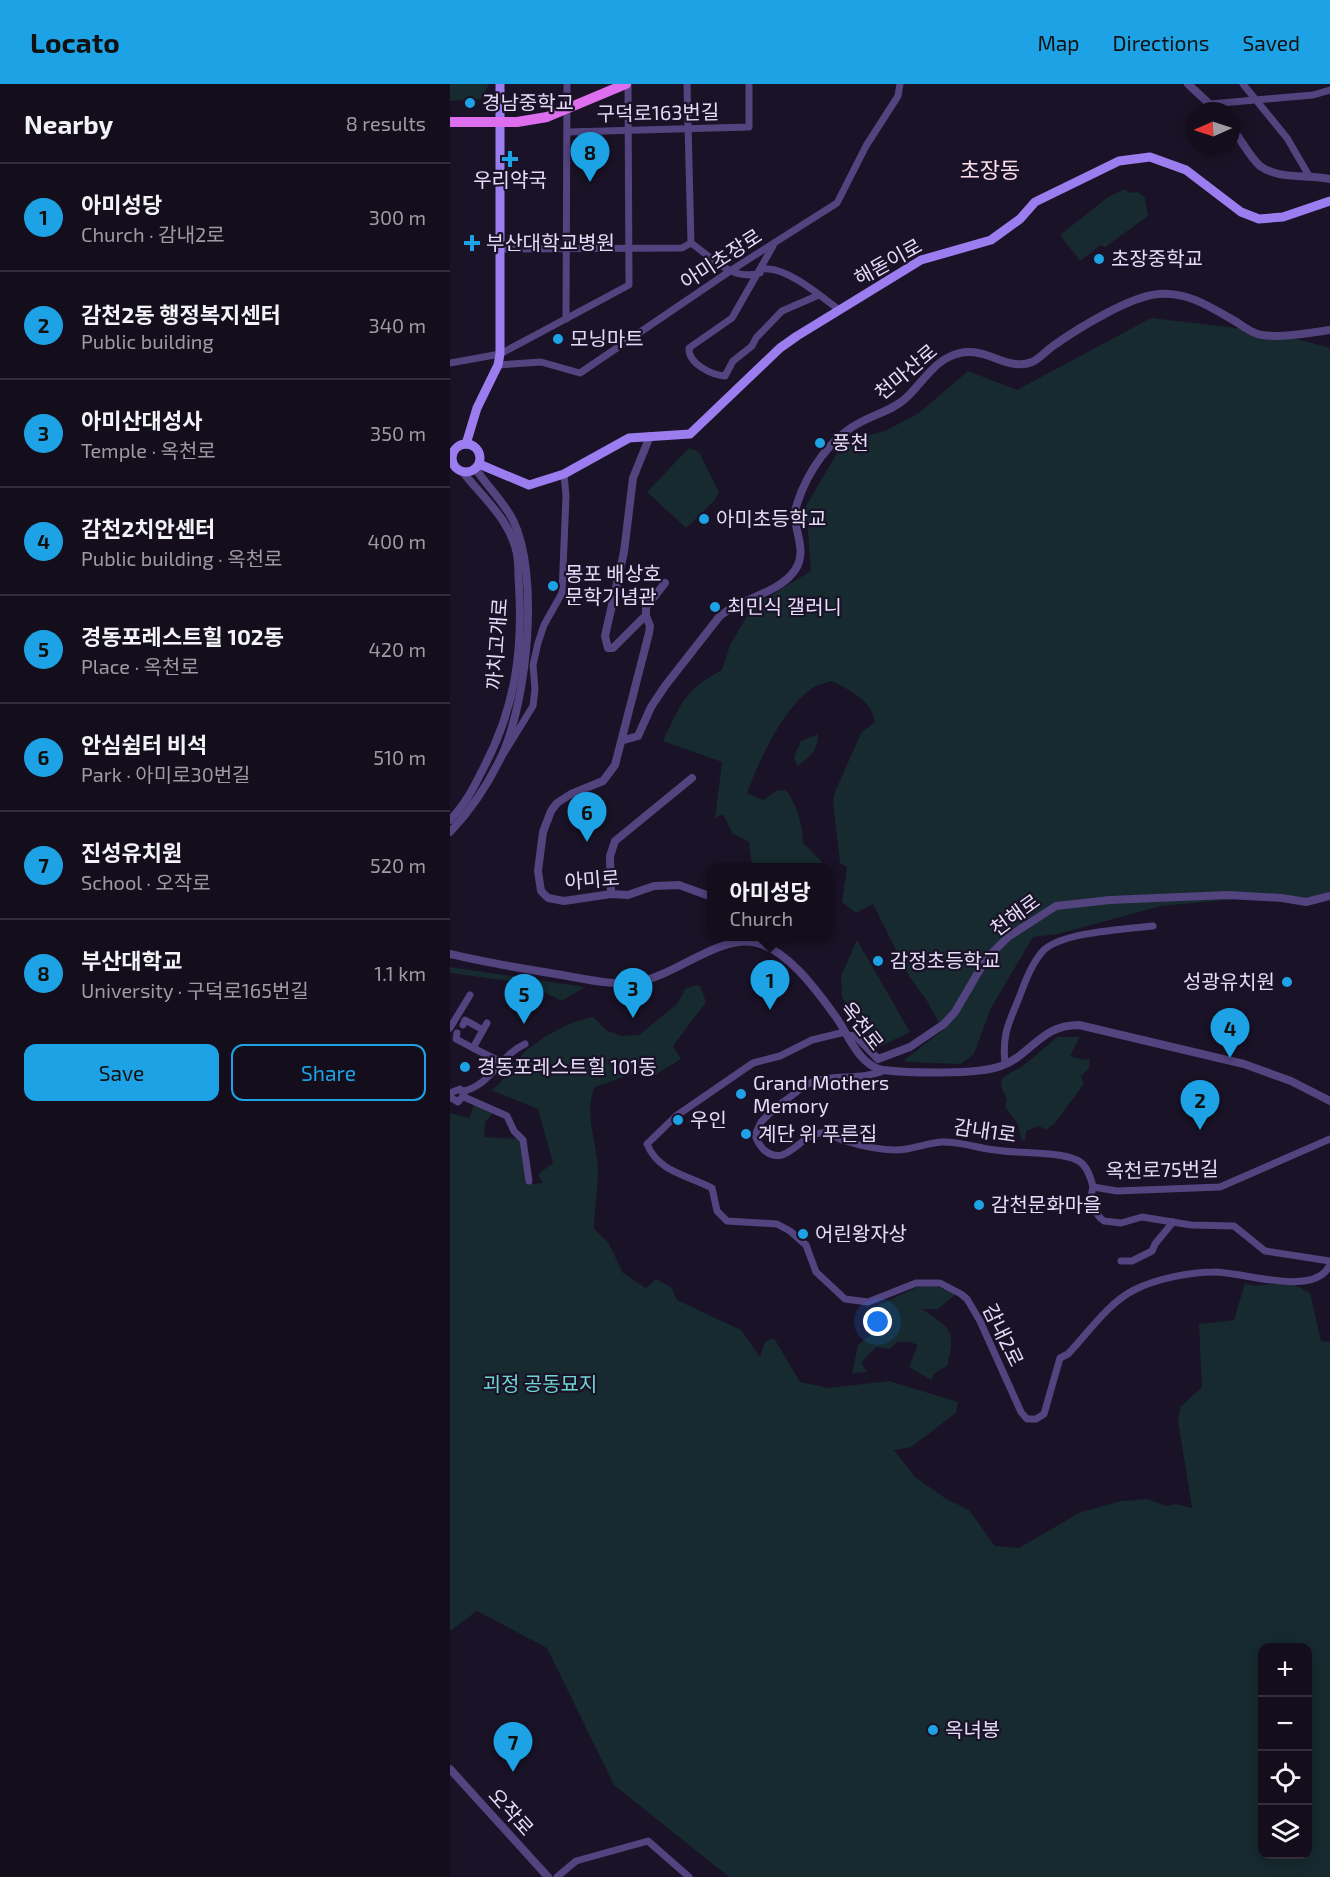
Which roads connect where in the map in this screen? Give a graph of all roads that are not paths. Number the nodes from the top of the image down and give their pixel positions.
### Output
1 (500, 84) edge
2 (567, 84) edge
3 (627, 84) edge
4 (687, 84) edge
5 (749, 84) edge
6 (900, 84) edge
7 (1188, 84) edge
8 (1244, 84) edge
9 (1330, 90) edge
10 (1257, 100) junction
11 (1208, 102) edge
12 (1234, 102) edge
13 (567, 111) junction
14 (450, 122) edge
15 (500, 122) junction
16 (688, 129) junction
17 (629, 130) junction
18 (567, 132) junction
19 (1240, 139) edge
20 (1308, 174) junction
21 (1330, 179) edge
22 (1330, 201) edge
23 (691, 243) junction
24 (775, 244) junction
25 (500, 249) junction
26 (567, 249) junction
27 (629, 249) junction
28 (730, 271) junction
29 (761, 271) junction
30 (819, 295) junction
31 (839, 310) junction
32 (566, 319) junction
33 (1330, 330) edge
34 (500, 354) junction
35 (450, 363) edge
36 (498, 366) junction
37 (650, 436) junction
38 (466, 444) junction
39 (452, 463) edge
40 (477, 466) junction
41 (462, 471) junction
42 (494, 471) junction
43 (564, 474) junction
44 (489, 487) junction
45 (665, 583) dead end
46 (646, 616) junction
47 (624, 740) junction
48 (502, 754) junction
49 (692, 777) dead end
50 (450, 820) edge
51 (450, 832) edge
52 (611, 894) junction
53 (707, 896) edge
54 (1330, 896) edge
55 (1154, 926) dead end
56 (729, 941) edge
57 (754, 942) joint
58 (727, 945) junction
59 (450, 954) edge
60 (469, 994) dead end
61 (463, 1025) dead end
62 (452, 1028) edge
63 (846, 1034) junction
64 (525, 1044) dead end
65 (473, 1048) junction
66 (501, 1062) junction
67 (1005, 1064) junction
68 (885, 1070) junction
69 (464, 1094) junction
70 (450, 1095) edge
71 (1330, 1101) edge
72 (1330, 1139) edge
73 (529, 1181) dead end
74 (1093, 1187) junction
75 (1173, 1222) junction
76 (1121, 1261) dead end
77 (1330, 1263) edge
78 (451, 1771) edge
79 (548, 1877) edge
80 (557, 1877) edge
81 (689, 1877) edge

1 - 15 main road
2 - 13 street
3 - 13 main road
3 - 17 street
4 - 16 street
5 - 16 street, 구덕로163번길
6 - 24 street, 아미초장로
7 - 11 street
8 - 10 street
9 - 10 street
10 - 12 street
10 - 20 street
13 - 15 main road
13 - 18 street
14 - 15 main road
15 - 25 main road
16 - 17 street, 구덕로163번길
16 - 23 street
17 - 18 street, 구덕로163번길
17 - 27 street
18 - 26 street
19 - 20 street
20 - 21 street
22 - 31 main road, 해돋이로
23 - 27 street
23 - 28 street
24 - 28 street, 아미초장로
24 - 29 street
25 - 26 street
25 - 34 main road
26 - 27 street
26 - 32 street
27 - 32 street
28 - 29 street
28 - 36 street, 아미초장로
29 - 30 street
29 - 30 street
30 - 31 street
31 - 37 main road, 해돋이로
32 - 34 street
33 - 47 street, 천마산로
34 - 35 street
34 - 36 main road
36 - 38 main road
37 - 43 main road, 해돋이로
37 - 46 street, 아미로
38 - 39 main road
38 - 40 main road
39 - 41 main road
40 - 41 main road
40 - 42 main road, 해돋이로
40 - 44 street
41 - 50 street, 까치고개로
42 - 43 main road, 해돋이로
42 - 44 street
43 - 48 street
44 - 48 street
45 - 46 street, 아미로
46 - 47 street, 아미로
47 - 52 street, 아미로
48 - 51 street
49 - 52 street
52 - 53 street, 아미로
54 - 63 street, 천해로
55 - 67 street
56 - 58 street
57 - 58 street
57 - 63 street, 옥천로
58 - 59 street
60 - 62 street
61 - 65 street
62 - 65 street
63 - 68 street, 옥천로
63 - 77 street, 감내2로
64 - 66 street
65 - 66 street
66 - 69 street
67 - 68 street, 옥천로
67 - 71 street, 옥천로
68 - 74 street, 감내1로
69 - 70 street
69 - 73 street
72 - 74 street, 옥천로75번길
74 - 75 street, 감내1로
75 - 76 street
75 - 77 street, 감내1로
78 - 79 street, 오작로
80 - 81 street

